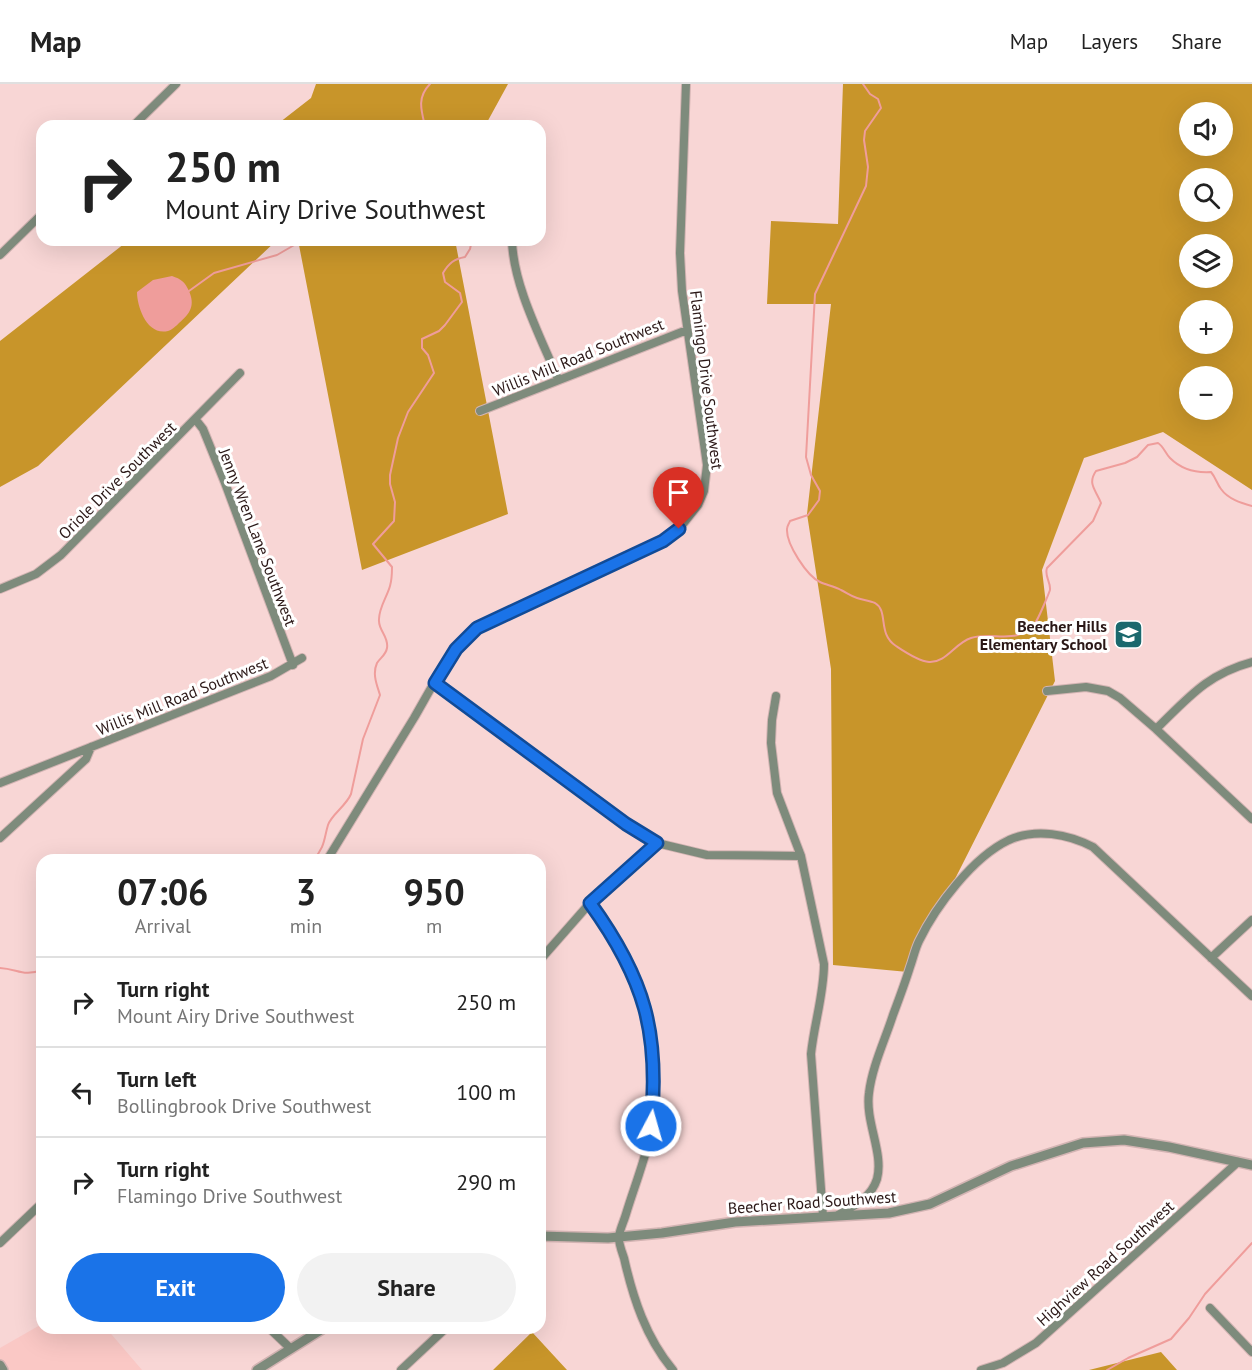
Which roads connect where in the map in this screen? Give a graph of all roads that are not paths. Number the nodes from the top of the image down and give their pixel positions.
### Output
1 (176, 84) edge
2 (686, 84) edge
3 (139, 120) edge
4 (36, 220) edge
5 (512, 246) edge
6 (0, 255) edge
7 (687, 330) junction
8 (240, 373) dead end
9 (558, 379) junction
10 (480, 411) dead end
11 (196, 420) junction
12 (0, 589) edge
13 (302, 658) dead end
14 (1252, 662) edge
15 (293, 665) junction
16 (435, 683) junction
17 (1047, 691) dead end
18 (776, 696) dead end
19 (1156, 729) junction
20 (91, 747) junction
21 (0, 783) edge
22 (1252, 819) edge
23 (0, 838) edge
24 (657, 843) junction
25 (331, 854) edge
26 (801, 856) junction
27 (590, 903) junction
28 (1252, 920) edge
29 (546, 953) edge
30 (1211, 958) junction
31 (1252, 996) edge
32 (1238, 1162) junction
33 (1252, 1165) edge
34 (36, 1209) edge
35 (838, 1215) junction
36 (823, 1216) junction
37 (546, 1236) edge
38 (619, 1237) junction
39 (0, 1243) edge
40 (1210, 1308) dead end
41 (275, 1334) edge
42 (314, 1334) edge
43 (440, 1334) edge
44 (290, 1348) junction
45 (1252, 1352) edge
46 (0, 1365) edge
47 (3, 1370) edge
48 (257, 1370) edge
49 (401, 1370) edge
50 (674, 1370) edge
51 (981, 1370) edge

1 - 3 street
2 - 7 street, Flamingo Drive Southwest
4 - 6 street
5 - 9 street
7 - 9 street, Willis Mill Road Southwest
7 - 16 street, Flamingo Drive Southwest
8 - 11 street, Oriole Drive Southwest
9 - 10 street, Willis Mill Road Southwest
11 - 12 street, Oriole Drive Southwest
11 - 15 street, Jenny Wren Lane Southwest
13 - 15 street, Willis Mill Road Southwest
14 - 19 street
15 - 20 street, Willis Mill Road Southwest
16 - 24 street
16 - 25 street, Flamingo Drive Southwest
17 - 19 street
18 - 26 street
19 - 22 street
20 - 21 street
20 - 23 street, Willis Mill Road Southwest
24 - 26 street
24 - 27 street
26 - 36 street
27 - 29 street
27 - 38 street
28 - 30 street
30 - 31 street
30 - 35 street
32 - 33 street, Beecher Road Southwest
32 - 35 street, Beecher Road Southwest
32 - 51 street, Highview Road Southwest
34 - 39 street
35 - 36 street, Beecher Road Southwest
36 - 38 street, Beecher Road Southwest
37 - 38 street, Beecher Road Southwest
38 - 50 street
40 - 45 street
41 - 44 street
42 - 44 street
43 - 49 street
44 - 48 street
46 - 47 street

